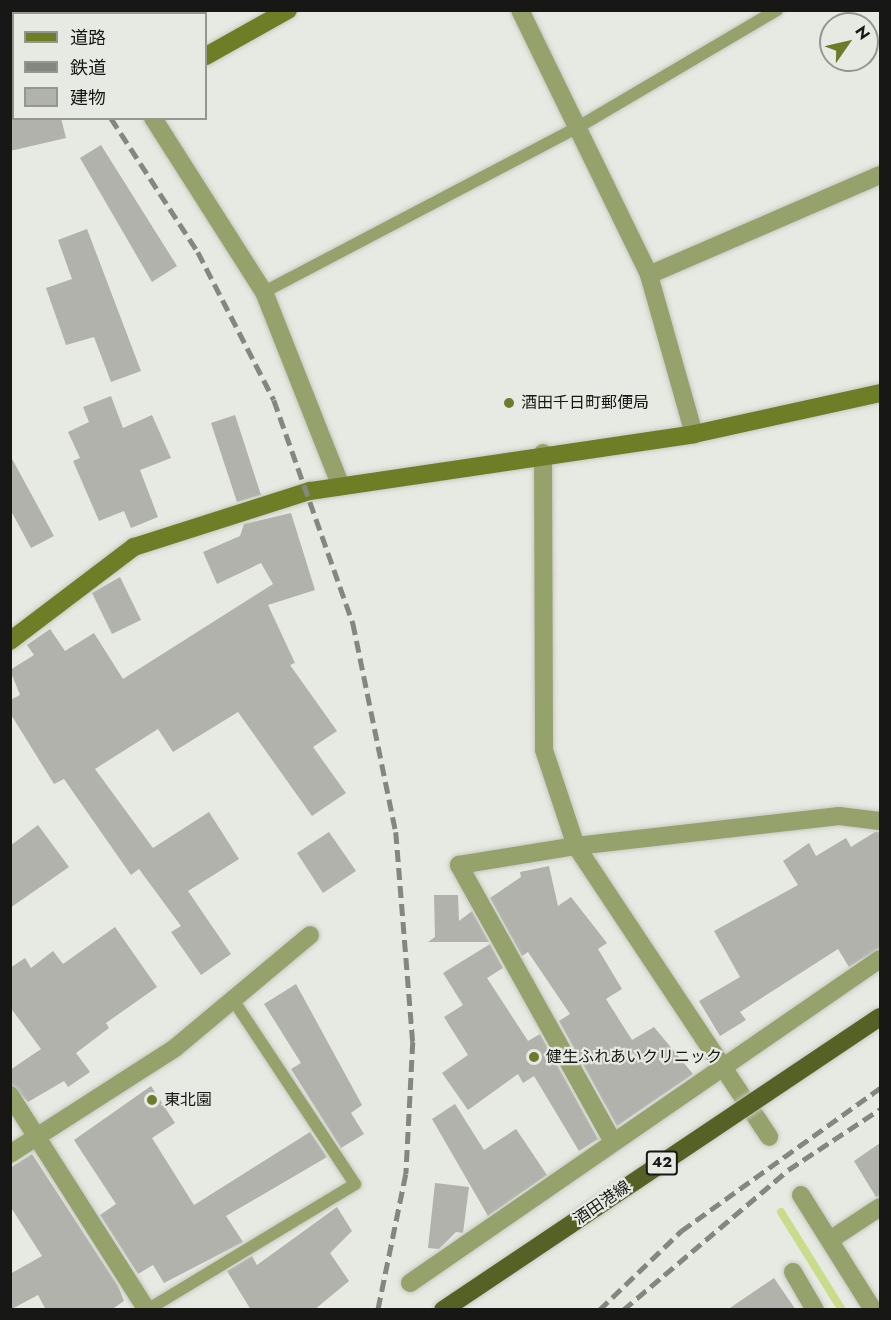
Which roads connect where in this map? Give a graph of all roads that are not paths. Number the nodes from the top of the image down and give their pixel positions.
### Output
1 (288, 10) edge
2 (520, 10) edge
3 (777, 10) edge
4 (207, 55) edge
5 (154, 120) edge
6 (580, 126) junction
7 (880, 175) edge
8 (649, 275) junction
9 (264, 292) junction
10 (880, 393) edge
11 (694, 434) junction
12 (543, 453) junction
13 (340, 484) junction
14 (10, 641) edge
15 (880, 821) edge
16 (576, 846) junction
17 (310, 935) dead end
18 (880, 959) edge
19 (232, 1000) junction
20 (880, 1017) edge
21 (721, 1066) junction
22 (10, 1095) edge
23 (39, 1133) junction
24 (769, 1137) dead end
25 (612, 1140) junction
26 (10, 1154) edge
27 (801, 1195) dead end
28 (880, 1208) edge
29 (830, 1240) junction
30 (793, 1272) dead end
31 (410, 1283) dead end
32 (147, 1309) edge
33 (443, 1310) edge
34 (815, 1310) edge
35 (873, 1310) edge

1 - 4 street
2 - 6 street
3 - 6 lane
5 - 9 street
6 - 8 street
6 - 9 lane
7 - 8 street
8 - 11 street
9 - 13 street
10 - 11 street
11 - 12 street
12 - 13 street
12 - 16 street
13 - 14 street
15 - 16 street
16 - 21 street
16 - 25 street
17 - 19 street
18 - 21 street
19 - 23 street
19 - 32 lane
20 - 33 main road, 酒田港線 / 42, bridge
21 - 24 street
21 - 25 street
22 - 23 street
23 - 26 street
23 - 32 street
25 - 31 street
27 - 29 street
28 - 29 street
29 - 35 street
30 - 34 street

